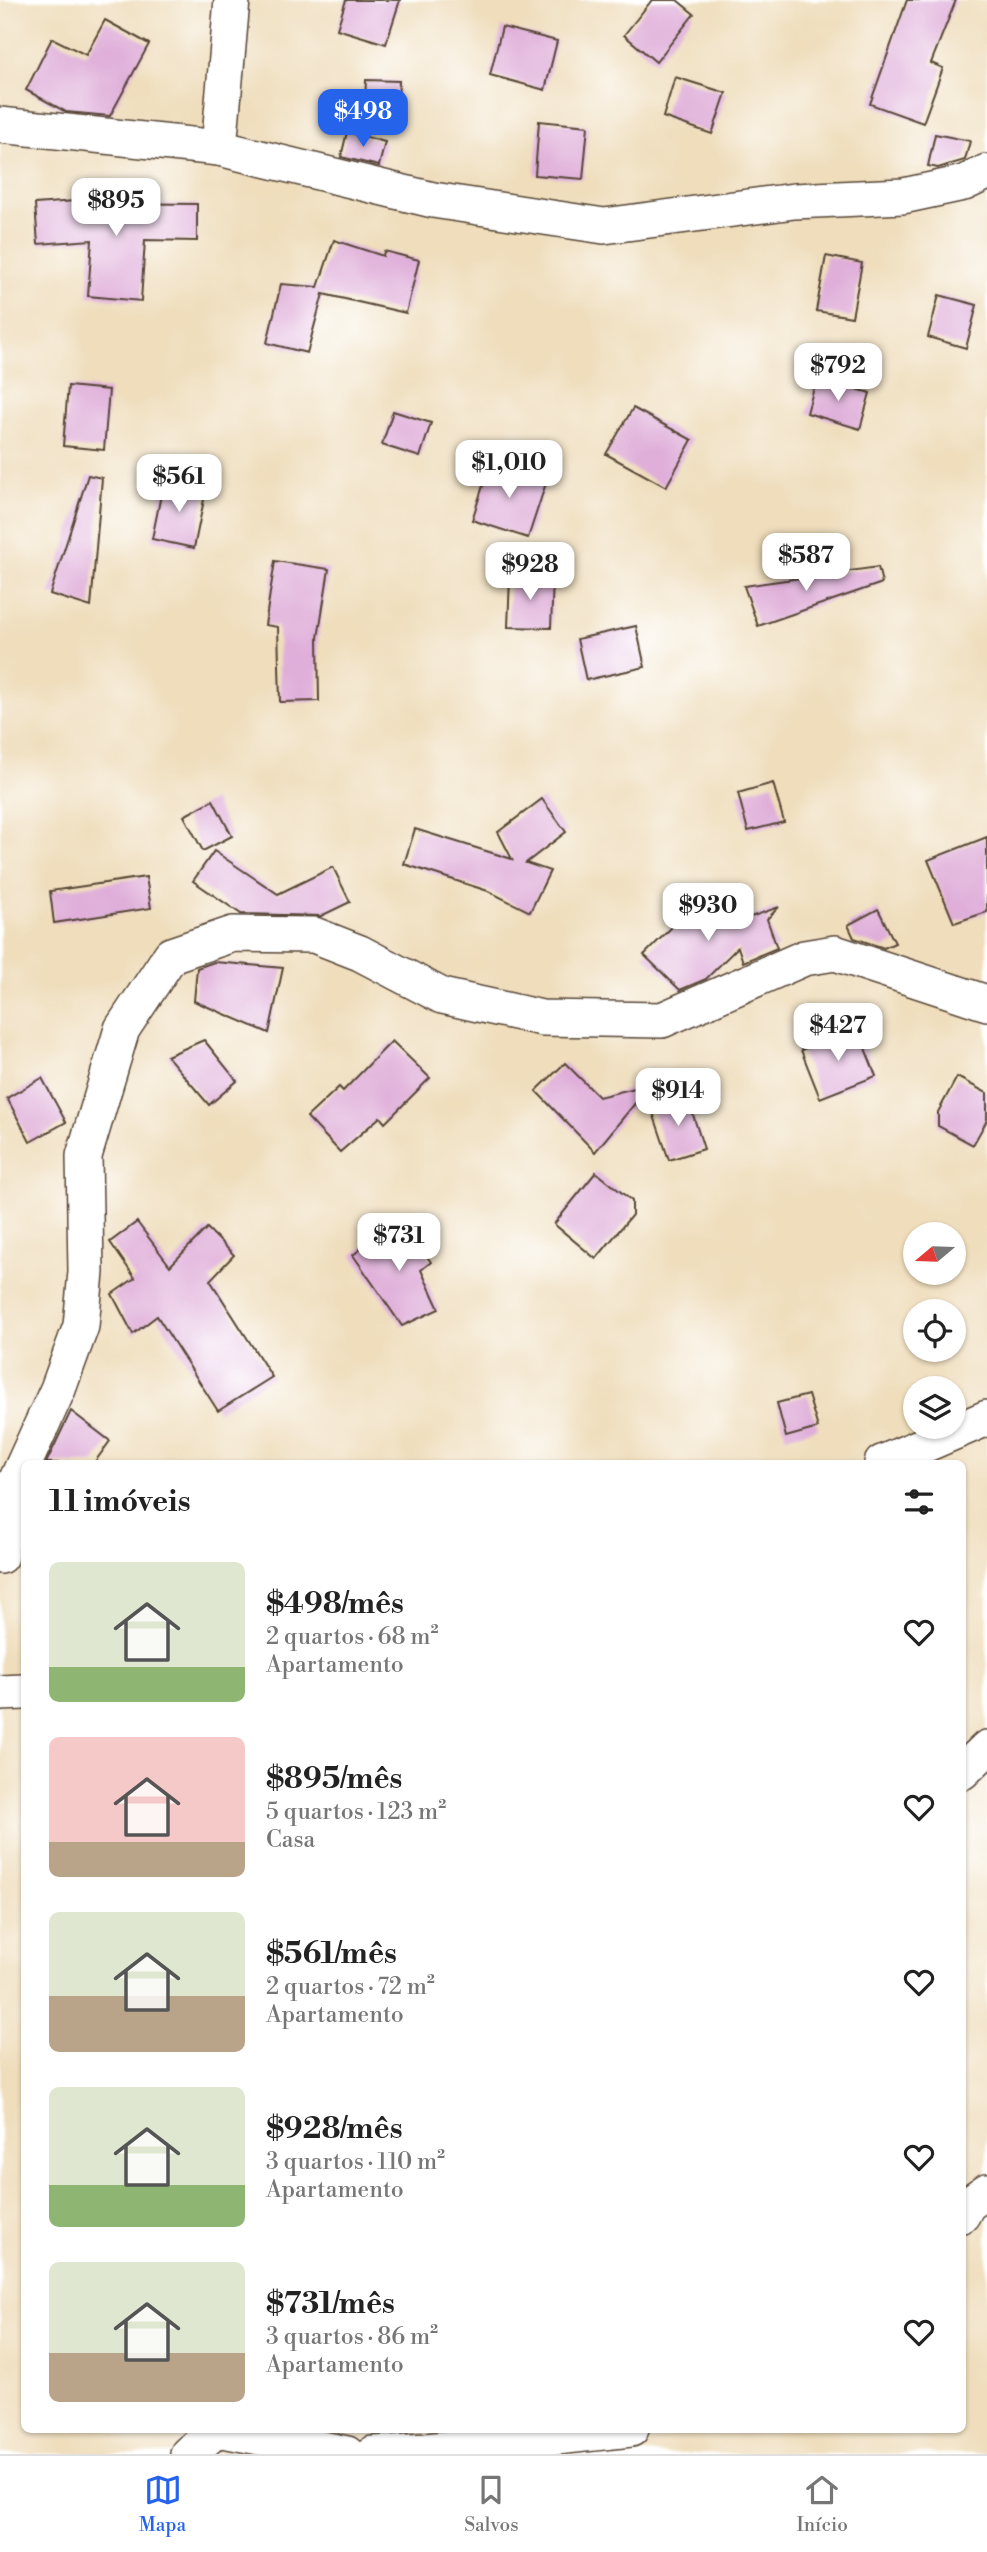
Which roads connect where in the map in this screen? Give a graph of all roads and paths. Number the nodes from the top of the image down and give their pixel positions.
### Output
1 (232, 0) edge
2 (0, 125) edge
3 (219, 148) junction
4 (987, 172) edge
5 (987, 1003) edge
6 (987, 1418) edge
7 (26, 1460) edge
8 (890, 1460) edge
9 (21, 1470) edge
10 (0, 1556) edge
11 (21, 1692) edge
12 (0, 1693) edge
13 (987, 1748) edge
14 (966, 1768) edge
15 (212, 2433) edge
16 (238, 2433) edge
17 (594, 2433) edge
18 (188, 2454) edge
19 (347, 2454) edge
20 (373, 2454) edge

1 - 3 street
2 - 3 street
3 - 4 street
5 - 7 street
6 - 8 street
9 - 10 street
11 - 12 street
13 - 14 street
15 - 18 street
16 - 19 street
17 - 20 street

